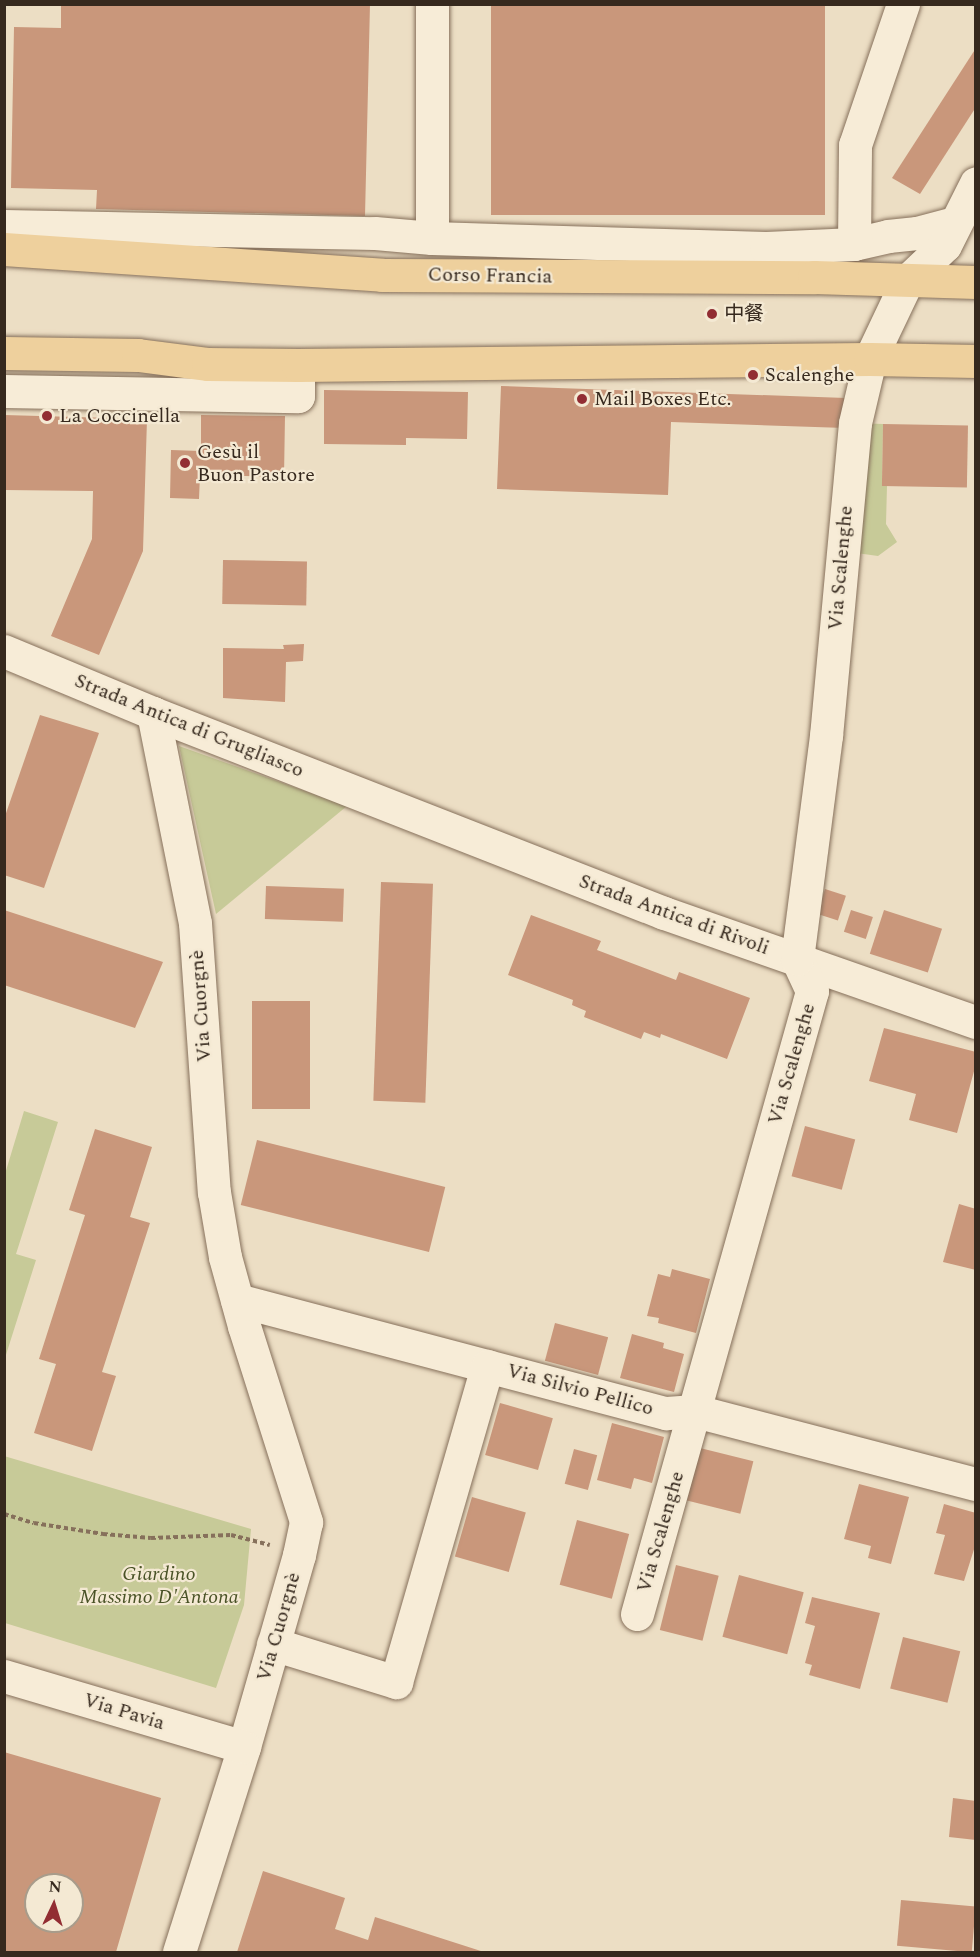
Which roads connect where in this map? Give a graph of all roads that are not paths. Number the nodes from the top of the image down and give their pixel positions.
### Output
1 (432, 4) edge
2 (903, 4) edge
3 (975, 183) edge
4 (955, 222) junction
5 (4, 226) edge
6 (432, 238) junction
7 (854, 244) junction
8 (4, 249) edge
9 (907, 281) junction
10 (975, 282) edge
11 (4, 353) edge
12 (870, 359) junction
13 (975, 361) edge
14 (298, 365) junction
15 (4, 391) edge
16 (4, 651) edge
17 (153, 713) junction
18 (375, 800) joint
19 (797, 959) junction
20 (975, 1022) edge
21 (237, 1300) junction
22 (487, 1366) junction
23 (695, 1411) junction
24 (975, 1484) edge
25 (637, 1614) dead end
26 (273, 1644) junction
27 (4, 1676) edge
28 (244, 1747) junction
29 (179, 1953) edge

1 - 6 street, Corso Francia
2 - 7 street
3 - 4 street
4 - 7 street, Corso Francia
4 - 9 street
5 - 6 street, Corso Francia
6 - 7 street, Corso Francia
8 - 9 main road, Corso Francia
9 - 10 main road, Corso Francia
9 - 12 street, Via Scalenghe
11 - 14 main road
12 - 13 main road
12 - 14 main road
12 - 19 street, Via Scalenghe
14 - 15 street
16 - 17 street, Strada Antica di Grugliasco
17 - 18 street, Strada Antica di Grugliasco
17 - 21 street, Via Cuorgnè
18 - 19 street, Strada Antica di Rivoli
19 - 20 street, Strada Antica di Rivoli
19 - 23 street, Via Scalenghe
21 - 22 street
21 - 26 street, Via Cuorgnè
22 - 23 street, Via Silvio Pellico
22 - 26 street, Via Silvio Pellico
23 - 24 street, Via Silvio Pellico
23 - 25 street, Via Scalenghe
26 - 28 street, Via Cuorgnè
27 - 28 street, Via Pavia
28 - 29 street, Via Cuorgnè

